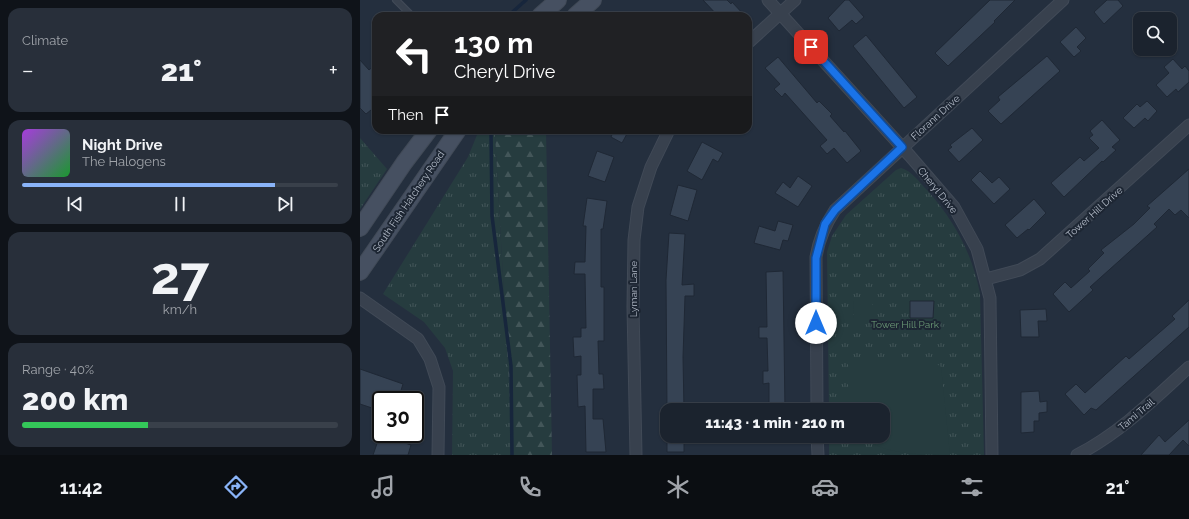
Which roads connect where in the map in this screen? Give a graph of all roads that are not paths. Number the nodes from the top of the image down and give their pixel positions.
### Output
1 (396, 0) edge
2 (558, 0) edge
3 (593, 0) edge
4 (768, 0) edge
5 (795, 0) edge
6 (1063, 0) edge
7 (408, 12) edge
8 (544, 12) edge
9 (580, 12) edge
10 (780, 13) junction
11 (752, 38) edge
12 (1189, 125) edge
13 (426, 134) edge
14 (455, 134) edge
15 (667, 134) edge
16 (902, 147) junction
17 (360, 228) edge
18 (360, 272) edge
19 (986, 279) junction
20 (360, 298) edge
21 (1189, 367) edge
22 (817, 403) edge
23 (817, 443) edge
24 (438, 455) edge
25 (636, 455) edge
26 (818, 455) edge
27 (992, 455) edge
28 (1078, 455) edge

1 - 7 lane
2 - 8 main road
3 - 9 main road
4 - 10 street, Cheryl Drive
5 - 10 street
6 - 16 street, Florann Drive
10 - 11 street
10 - 16 street, Cheryl Drive
12 - 19 street, Tower Hill Drive
13 - 17 main road
14 - 18 main road, South Fish Hatchery Road
15 - 25 street, Lyman Lane
16 - 19 street, Cheryl Drive
16 - 22 street, Florann Drive
19 - 27 street, Cheryl Drive
20 - 24 street
21 - 28 street, Tami Trail
23 - 26 street

